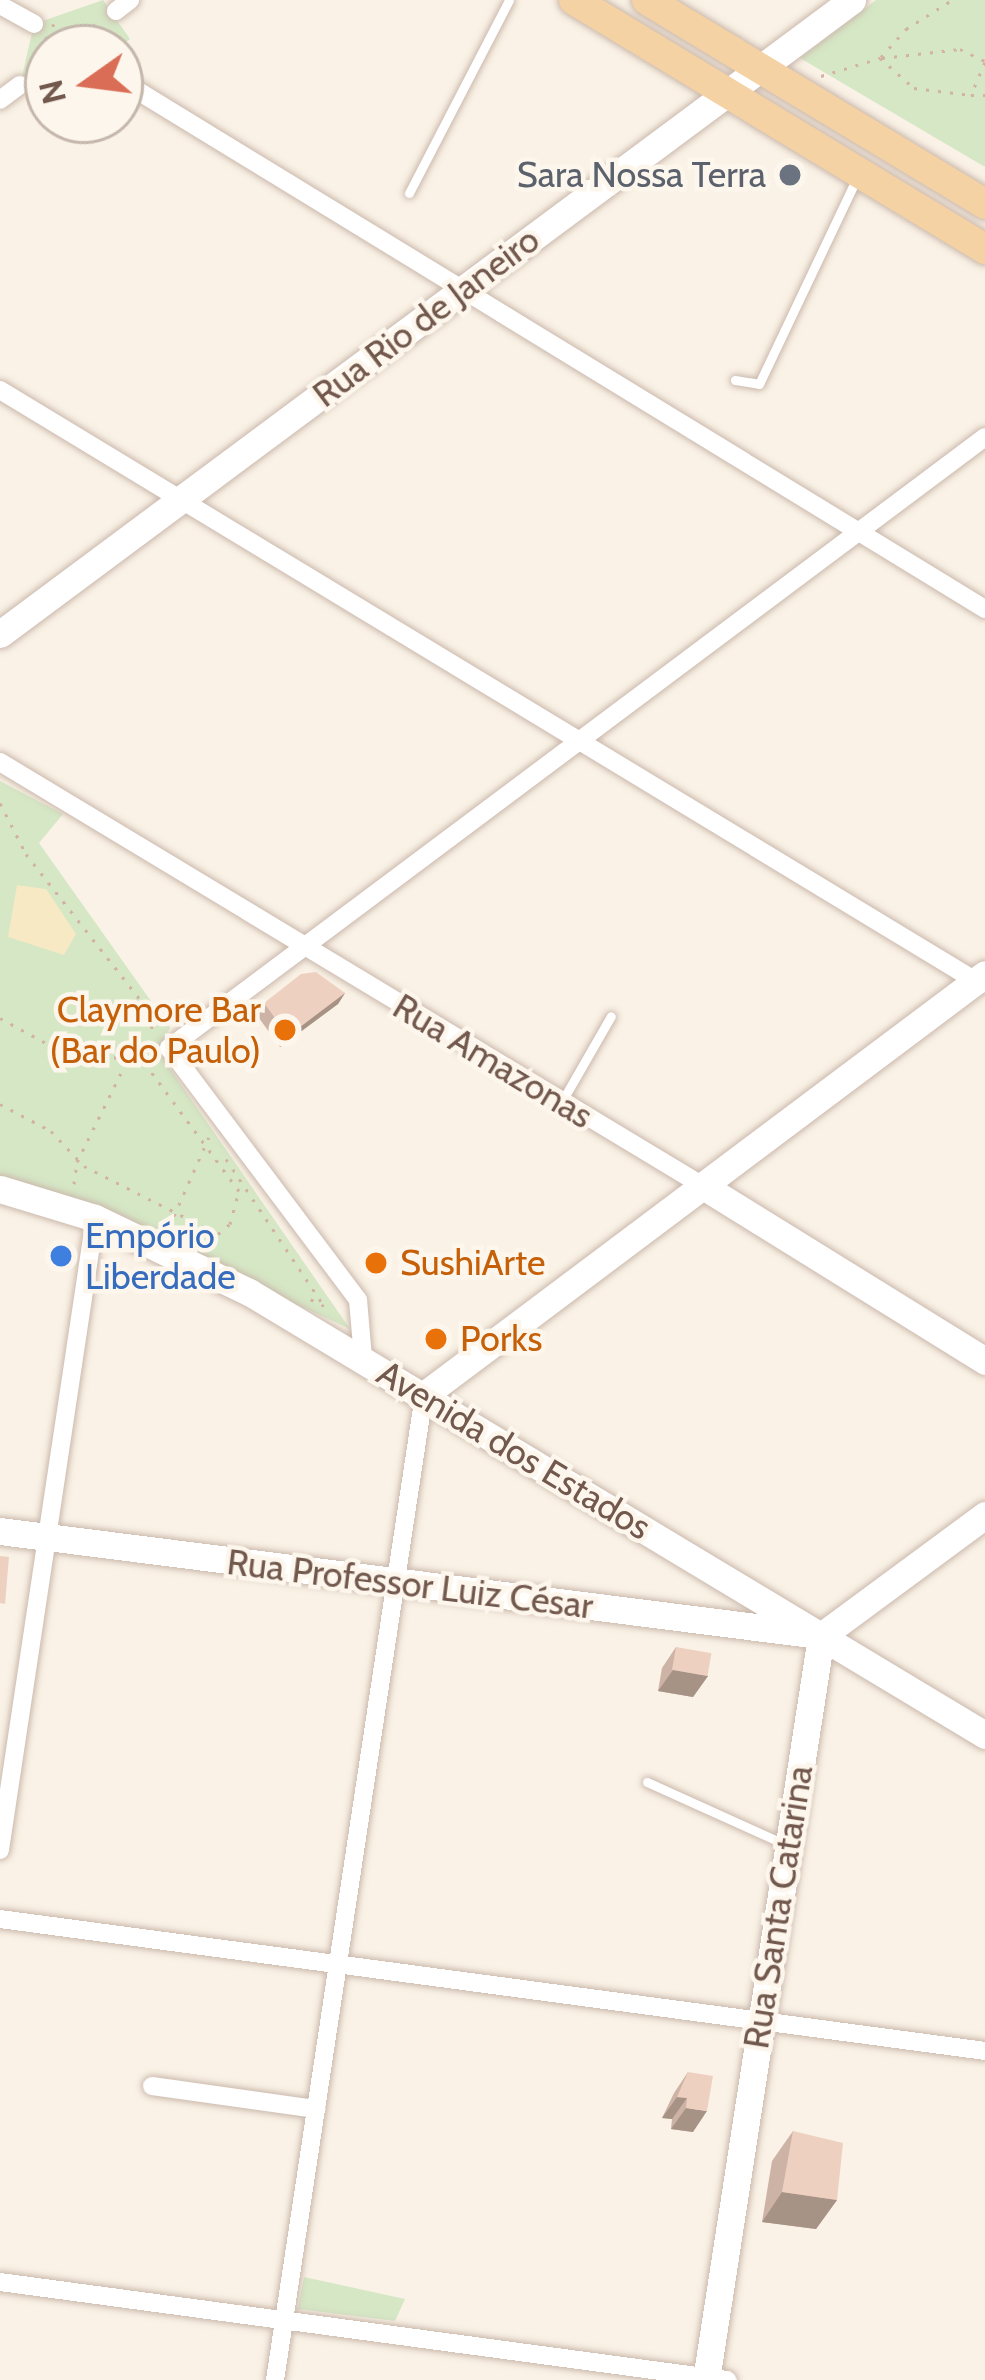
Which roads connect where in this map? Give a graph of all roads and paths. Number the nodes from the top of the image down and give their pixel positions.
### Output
1 (509, 0) edge
2 (574, 0) edge
3 (647, 0) edge
4 (852, 0) edge
5 (952, 0) edge
6 (0, 4) edge
7 (123, 5) edge
8 (34, 24) dead end
9 (97, 24) edge
10 (880, 58) junction
11 (985, 61) edge
12 (760, 69) junction
13 (20, 86) dead end
14 (800, 92) junction
15 (727, 93) junction
16 (144, 95) edge
17 (971, 95) junction
18 (985, 95) edge
19 (0, 100) edge
20 (860, 173) junction
21 (409, 193) dead end
22 (985, 204) edge
23 (985, 249) edge
24 (462, 290) junction
25 (735, 380) dead end
26 (0, 390) edge
27 (985, 437) edge
28 (181, 500) junction
29 (858, 532) junction
30 (985, 609) edge
31 (0, 634) edge
32 (576, 743) junction
33 (0, 762) edge
34 (0, 803) edge
35 (304, 946) junction
36 (982, 980) edge
37 (610, 1016) dead end
38 (0, 1018) edge
39 (144, 1062) junction
40 (126, 1063) junction
41 (560, 1103) junction
42 (0, 1104) edge
43 (204, 1148) junction
44 (77, 1162) junction
45 (703, 1186) junction
46 (0, 1189) edge
47 (173, 1216) junction
48 (95, 1218) junction
49 (187, 1238) dead end
50 (304, 1296) dead end
51 (363, 1358) junction
52 (985, 1360) edge
53 (424, 1395) junction
54 (985, 1515) edge
55 (0, 1531) edge
56 (51, 1537) junction
57 (396, 1584) junction
58 (820, 1636) junction
59 (985, 1736) edge
60 (646, 1782) dead end
61 (787, 1845) junction
62 (0, 1850) edge
63 (0, 1919) edge
64 (338, 1965) junction
65 (760, 2021) junction
66 (985, 2051) edge
67 (152, 2086) dead end
68 (316, 2109) junction
69 (0, 2282) edge
70 (285, 2320) junction
71 (713, 2379) edge
72 (275, 2380) edge

1 - 21 lane
2 - 15 main road
3 - 12 main road
4 - 12 street, Rua Rio de Janeiro
5 - 10 path
6 - 8 street
7 - 9 path
10 - 11 path
10 - 14 path
10 - 17 path
11 - 17 path
12 - 14 main road
12 - 15 street, Rua Rio de Janeiro
13 - 19 street
14 - 22 main road
15 - 20 main road
15 - 24 street, Rua Rio de Janeiro
16 - 24 street
17 - 18 path
20 - 23 main road
20 - 25 lane
24 - 28 street, Rua Rio de Janeiro
24 - 29 street
26 - 28 street
27 - 29 street
28 - 31 street, Rua Rio de Janeiro
28 - 32 street
29 - 30 street
29 - 32 street
32 - 35 street
32 - 36 street
33 - 35 street, Rua Amazonas
34 - 39 path
35 - 41 street, Rua Amazonas
35 - 51 street, Avenida dos Estados
36 - 45 street
37 - 41 lane
38 - 40 path
39 - 40 path
39 - 43 path
40 - 44 path
41 - 45 street, Rua Amazonas
42 - 44 path
43 - 47 path
43 - 47 path
43 - 50 path
44 - 47 path
44 - 48 path
45 - 52 street, Rua Amazonas
45 - 53 street
46 - 48 street
47 - 49 path
48 - 51 street
48 - 56 street
51 - 53 street, Avenida dos Estados
53 - 57 street
53 - 58 street, Avenida dos Estados
54 - 58 street
55 - 56 street, Rua Professor Luiz César
56 - 57 street, Rua Professor Luiz César
56 - 62 street
57 - 58 street, Rua Professor Luiz César
57 - 64 street
58 - 59 street, Avenida dos Estados
58 - 61 street, Rua Santa Catarina
60 - 61 lane
61 - 65 street, Rua Santa Catarina
63 - 64 street
64 - 65 street
64 - 68 street
65 - 66 street
65 - 71 street, Rua Santa Catarina
67 - 68 street
68 - 70 street
69 - 70 street
70 - 71 street
70 - 72 street

